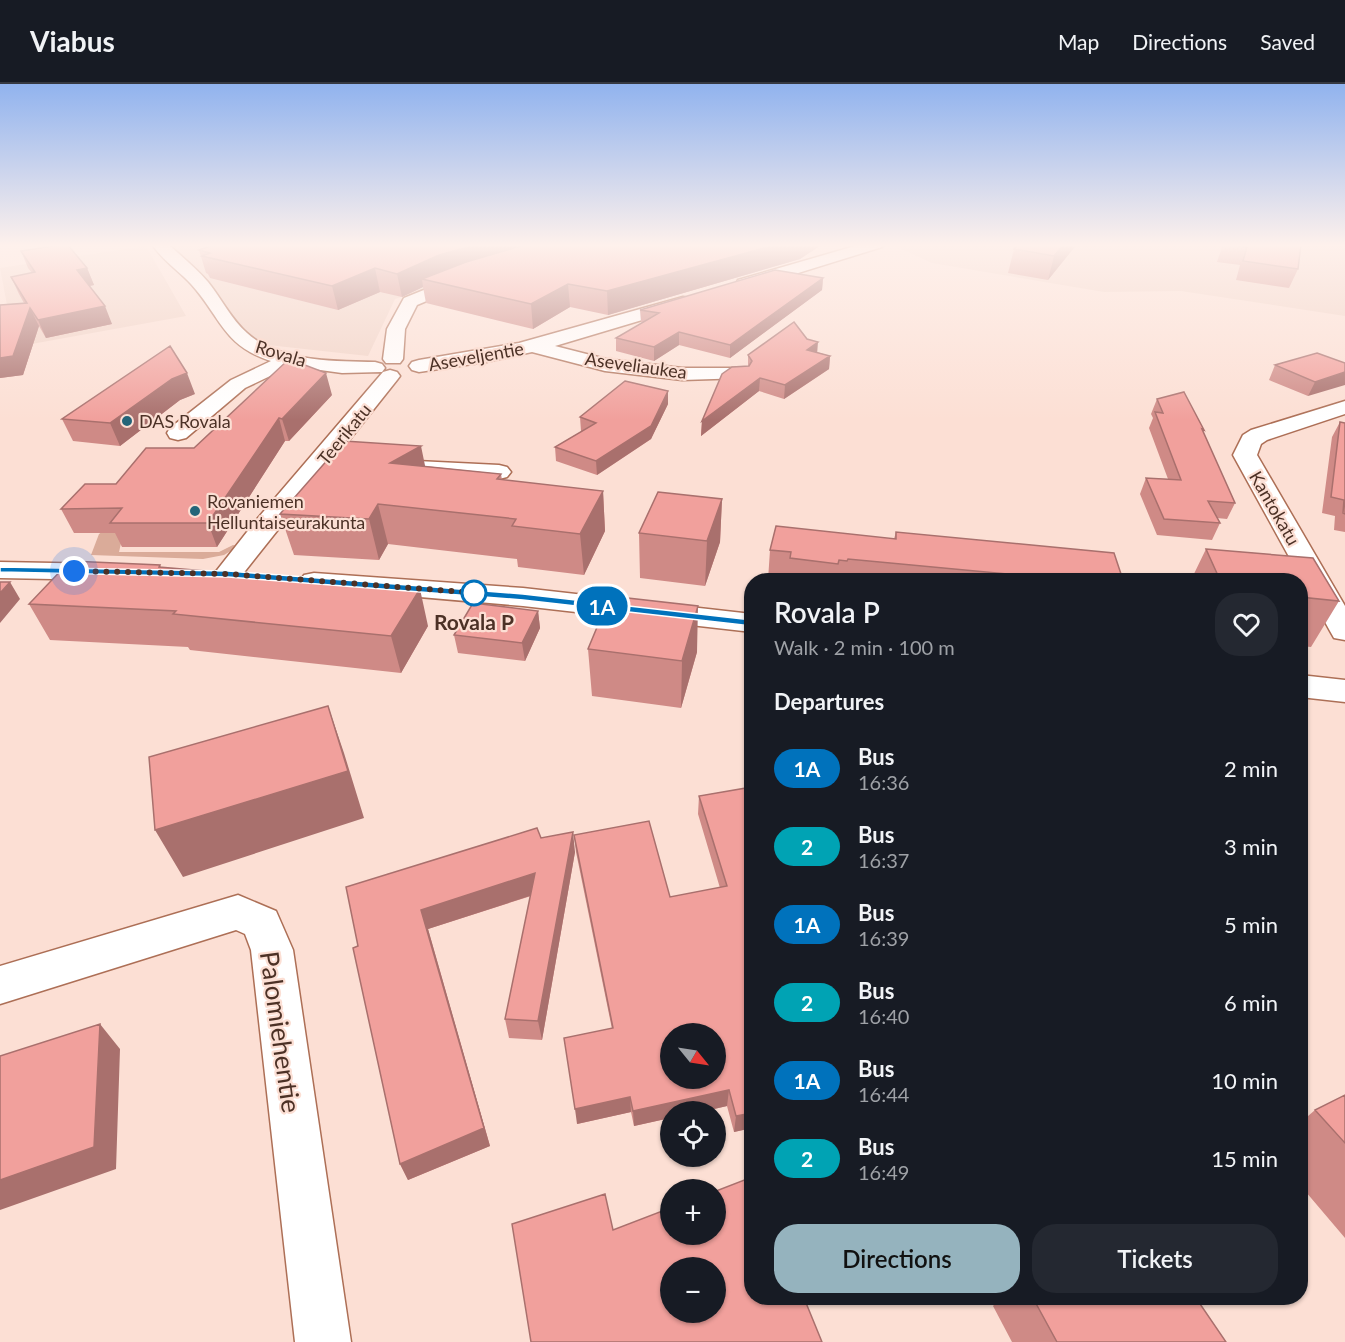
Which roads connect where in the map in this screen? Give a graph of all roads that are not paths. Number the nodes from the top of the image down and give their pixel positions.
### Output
1 (214, 303) edge
2 (410, 303) edge
3 (681, 303) edge
4 (533, 346) junction
5 (290, 359) junction
6 (419, 366) joint
7 (386, 368) junction
8 (739, 374) edge
9 (1345, 407) edge
10 (178, 433) dead end
11 (392, 467) edge
12 (499, 472) edge
13 (0, 570) edge
14 (131, 572) edge
15 (197, 573) edge
16 (228, 574) junction
17 (744, 622) edge
18 (1345, 631) edge
19 (1308, 687) edge
20 (1345, 691) edge
21 (0, 985) edge
22 (323, 1342) edge

1 - 5 street, Rovala
2 - 7 street
3 - 4 street, Aseveljentie
4 - 6 street, Aseveljentie
4 - 8 street, Aseveliaukea
5 - 7 street, Rovala
5 - 10 street
6 - 7 street, Rovala
7 - 16 street, Teerikatu
9 - 18 street, Kantokatu
11 - 12 street
13 - 14 street
15 - 16 street
16 - 17 street
19 - 20 street
21 - 22 street, Palomiehentie

